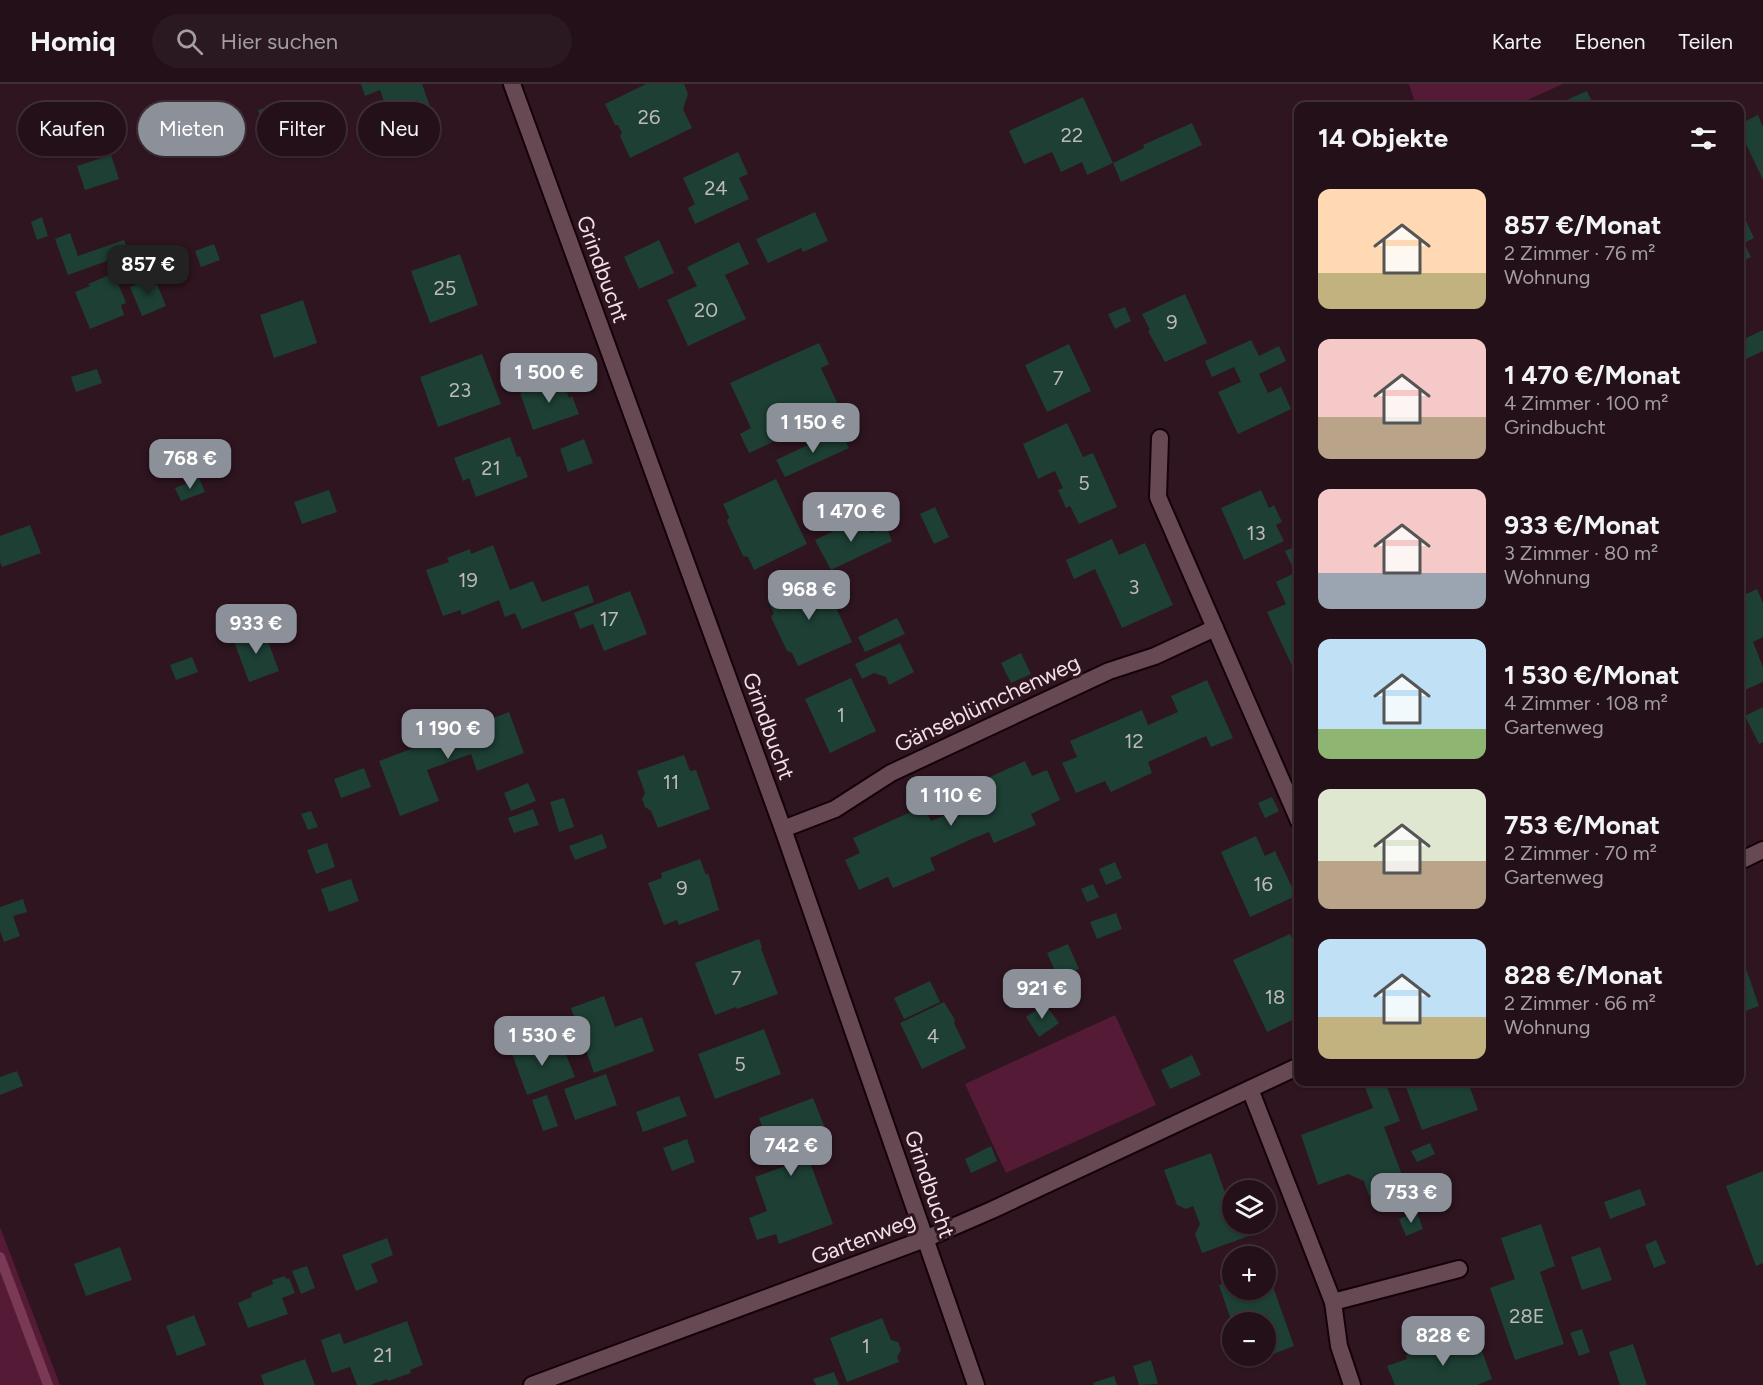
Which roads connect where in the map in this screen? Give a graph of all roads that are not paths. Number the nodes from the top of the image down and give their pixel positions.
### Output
1 (512, 84) edge
2 (1160, 438) dead end
3 (1215, 628) junction
4 (1294, 810) edge
5 (783, 829) junction
6 (1763, 850) edge
7 (1744, 859) edge
8 (1294, 1068) edge
9 (1250, 1089) junction
10 (925, 1239) junction
11 (1459, 1269) dead end
12 (1333, 1302) junction
13 (532, 1385) edge
14 (976, 1385) edge
15 (1353, 1385) edge

1 - 5 street, Grindbucht
2 - 3 street
3 - 4 street
3 - 5 street, Gänseblümchenweg
5 - 10 street, Grindbucht
6 - 7 street
8 - 9 street, Gartenweg
9 - 10 street, Gartenweg
9 - 12 street
10 - 13 street, Gartenweg
10 - 14 street, Grindbucht
11 - 12 street
12 - 15 street

